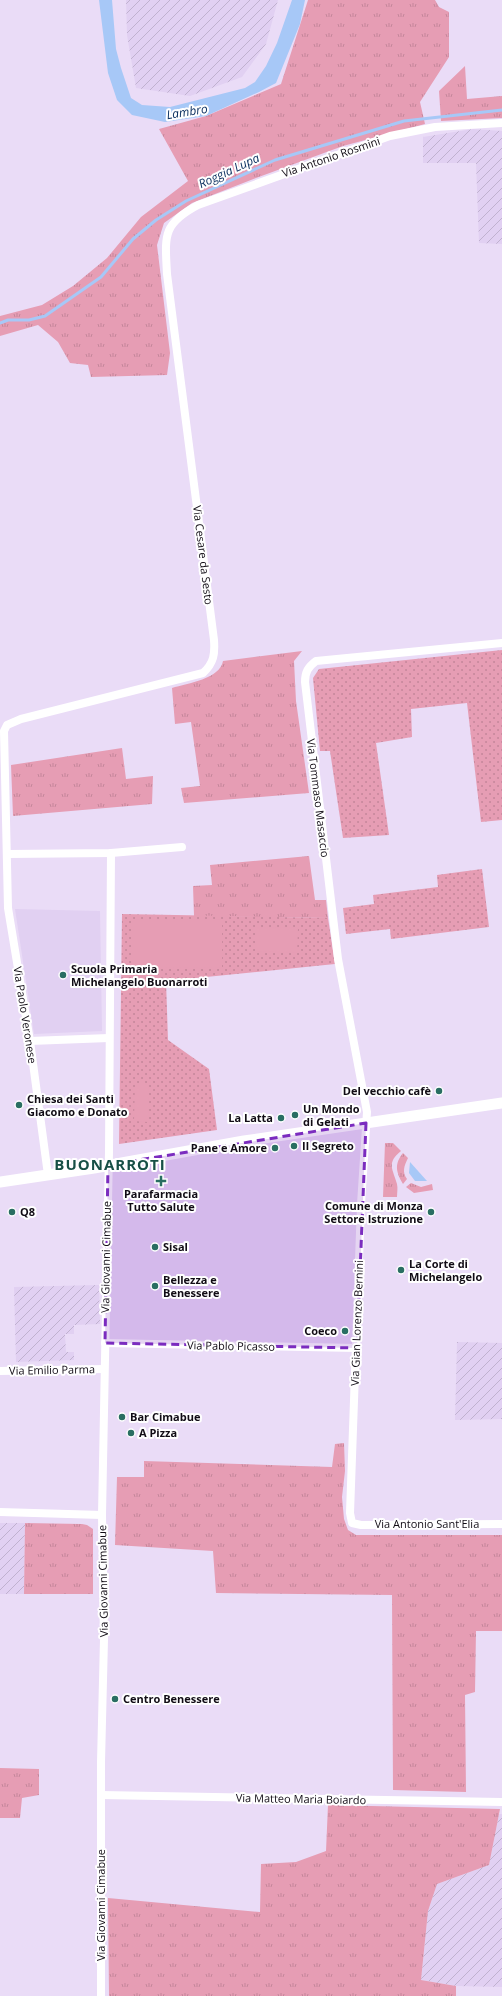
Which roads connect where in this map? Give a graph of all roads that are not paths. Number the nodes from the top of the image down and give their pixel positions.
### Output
1 (502, 123) edge
2 (170, 225) joint
3 (502, 643) edge
4 (4, 731) joint
5 (182, 847) dead end
6 (111, 853) junction
7 (8, 854) junction
8 (109, 1038) junction
9 (30, 1041) junction
10 (502, 1103) edge
11 (366, 1123) junction
12 (108, 1165) junction
13 (48, 1175) junction
14 (0, 1182) edge
15 (105, 1343) junction
16 (357, 1348) junction
17 (104, 1369) junction
18 (0, 1371) edge
19 (0, 1512) edge
20 (102, 1516) junction
21 (352, 1523) joint
22 (502, 1524) edge
23 (101, 1795) junction
24 (502, 1802) edge
25 (101, 1996) edge

1 - 2 street, Via Antonio Rosmini
2 - 4 street, Via Cesare da Sesto
3 - 11 street, Via Tommaso Masaccio
4 - 7 street, Via Paolo Veronese
5 - 6 street
6 - 7 street
6 - 8 street, Via Giovanni Cimabue
7 - 9 street, Via Paolo Veronese
8 - 9 street
8 - 12 street, Via Giovanni Cimabue
9 - 13 street, Via Paolo Veronese
10 - 11 street
11 - 12 street
11 - 16 street, Via Gian Lorenzo Bernini
12 - 13 street
12 - 15 street, Via Giovanni Cimabue
13 - 14 street
15 - 16 street, Via Pablo Picasso
15 - 17 street, Via Giovanni Cimabue
16 - 21 street, Via Gian Lorenzo Bernini
17 - 18 street, Via Emilio Parma
17 - 20 street, Via Giovanni Cimabue
19 - 20 street
20 - 23 street, Via Giovanni Cimabue
21 - 22 street, Via Antonio Sant'Elia
23 - 24 street, Via Matteo Maria Boiardo
23 - 25 street, Via Giovanni Cimabue

